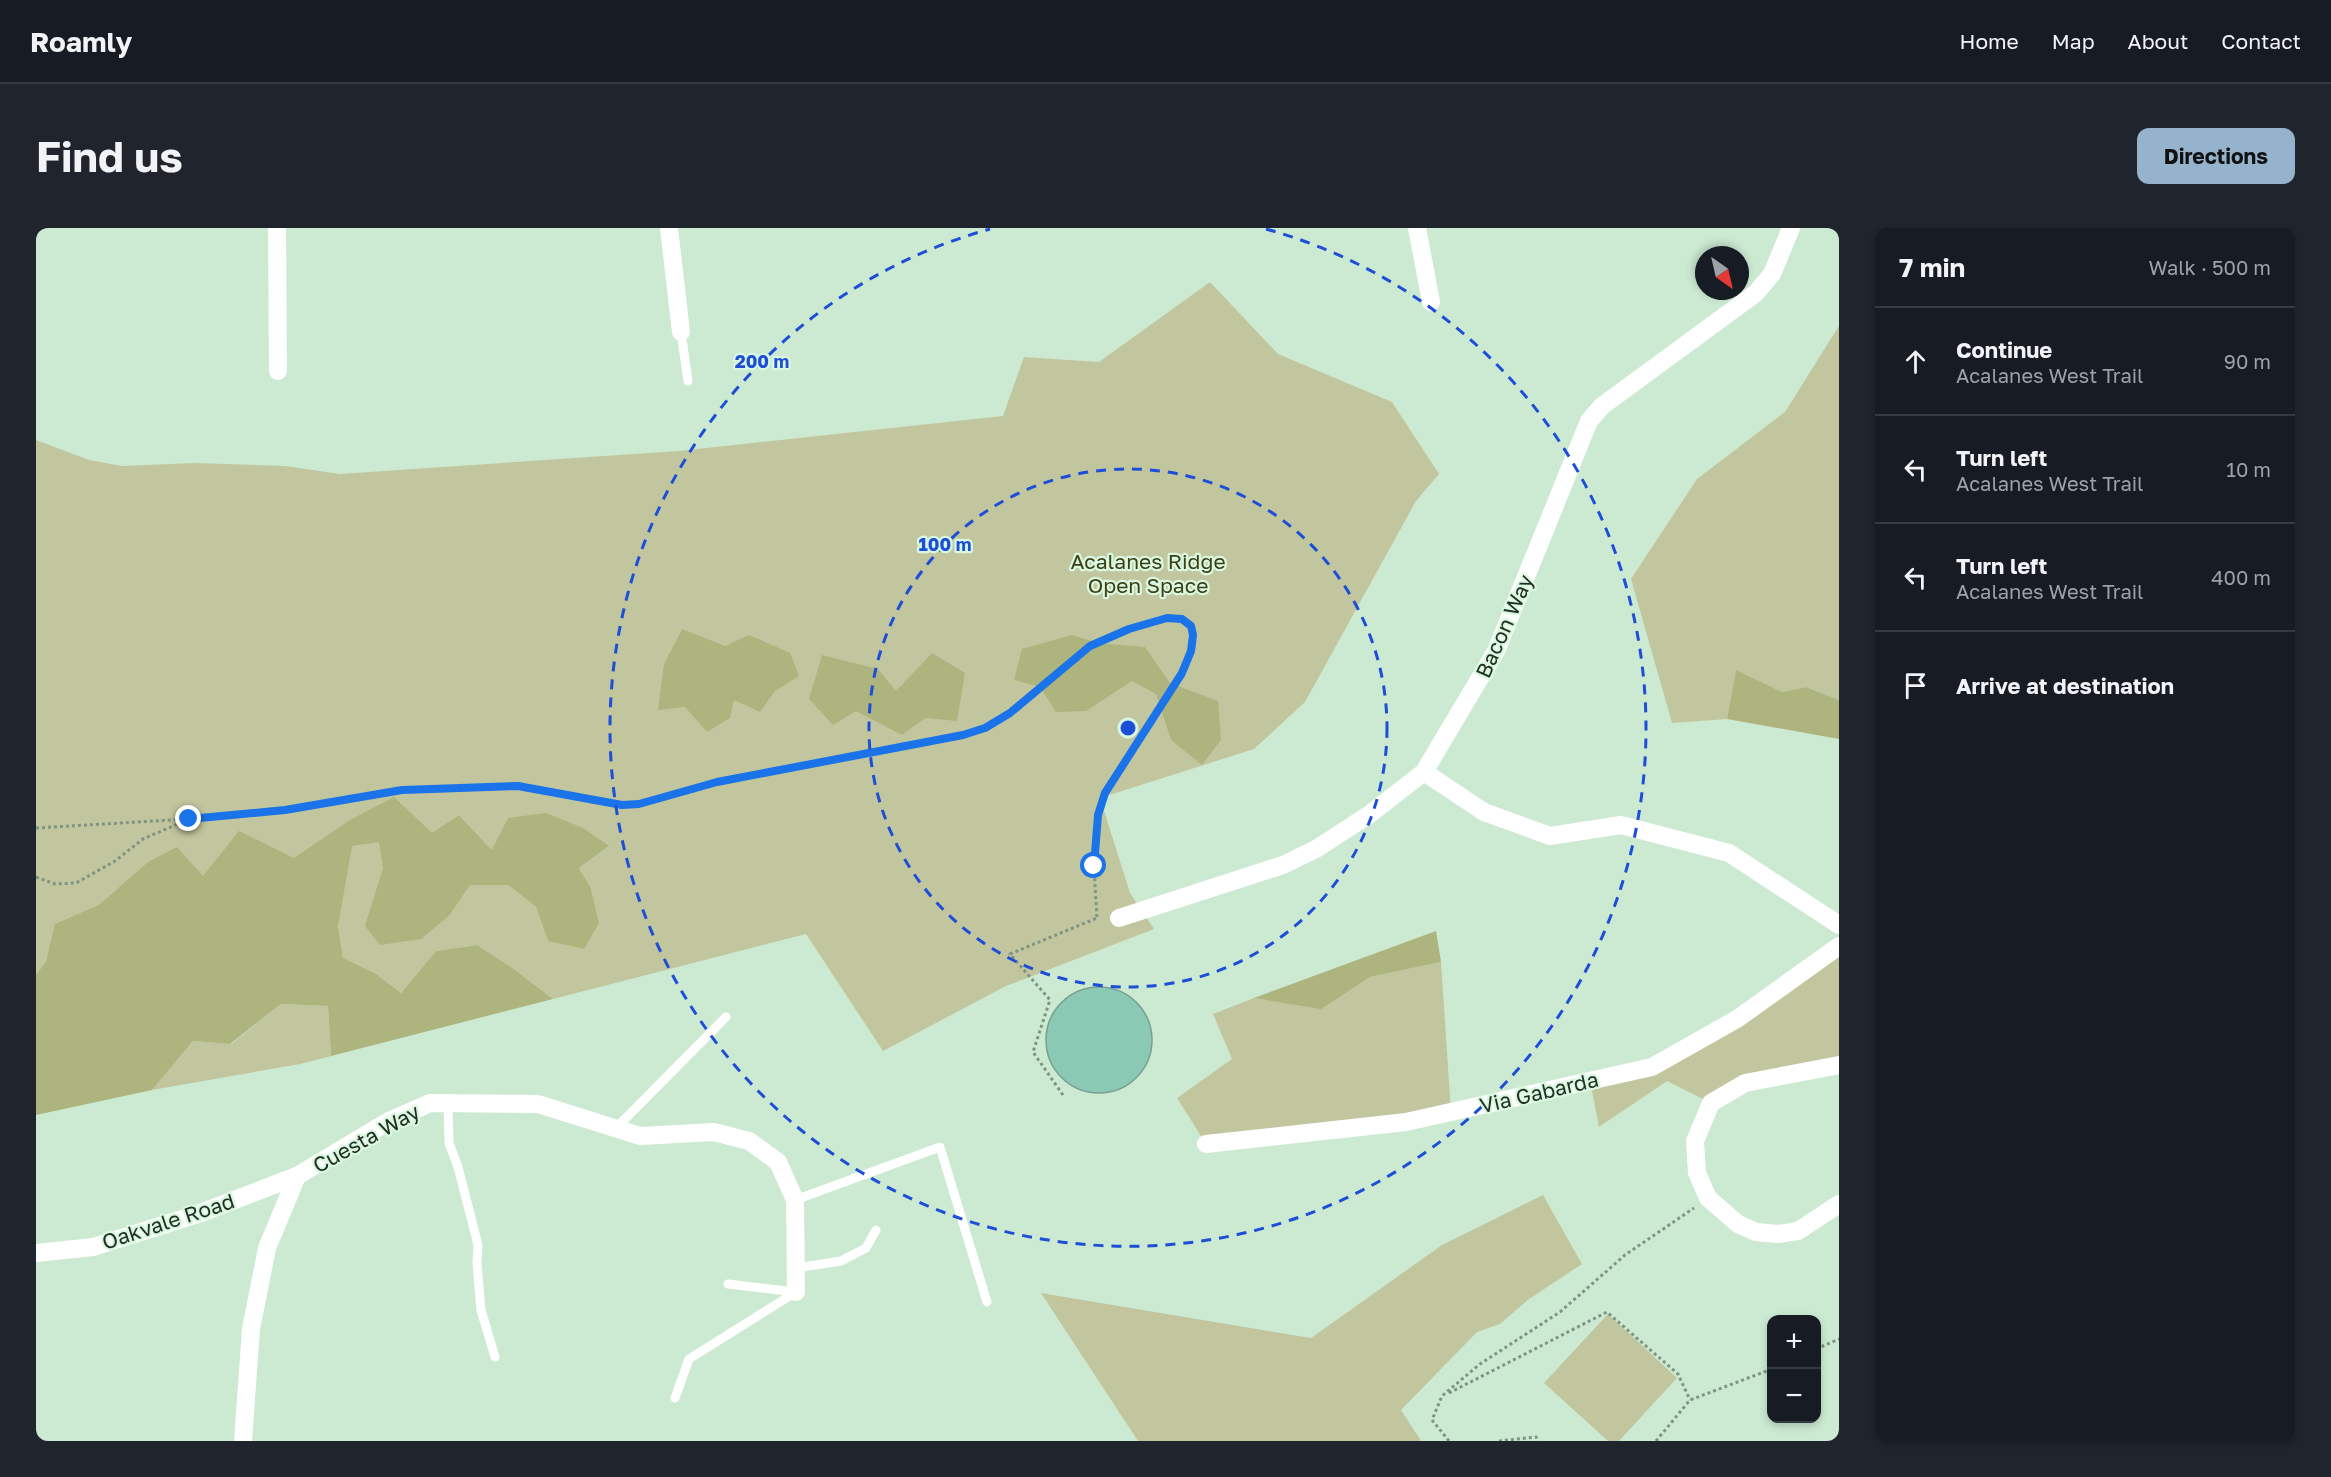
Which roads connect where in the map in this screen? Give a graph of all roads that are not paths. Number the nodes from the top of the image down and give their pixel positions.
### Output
1 (277, 228) edge
2 (669, 228) edge
3 (1416, 228) edge
4 (1791, 228) edge
5 (1431, 302) dead end
6 (681, 332) joint
7 (278, 371) dead end
8 (688, 381) dead end
9 (1424, 772) junction
10 (1119, 918) dead end
11 (1839, 925) edge
12 (1839, 946) edge
13 (726, 1017) dead end
14 (1839, 1065) edge
15 (448, 1103) junction
16 (616, 1128) junction
17 (1206, 1144) dead end
18 (297, 1176) junction
19 (795, 1200) junction
20 (1839, 1204) edge
21 (876, 1230) dead end
22 (36, 1253) edge
23 (796, 1268) junction
24 (728, 1284) dead end
25 (796, 1292) junction
26 (987, 1302) dead end
27 (495, 1357) dead end
28 (675, 1398) dead end
29 (243, 1441) edge

1 - 7 street
2 - 6 street
3 - 5 street
4 - 9 street, Bacon Way
6 - 8 lane
9 - 10 street, Bacon Way
9 - 11 street
12 - 17 street, Via Gabarda
13 - 16 lane
14 - 20 street
15 - 16 street, Cuesta Way
15 - 18 street, Cuesta Way
15 - 27 lane
16 - 19 street, Cuesta Way
18 - 22 street, Oakvale Road
18 - 29 street, Cuesta Way
19 - 23 street, Cuesta Way
19 - 26 lane
21 - 23 lane
23 - 25 street, Cuesta Way
24 - 25 lane
25 - 28 lane

